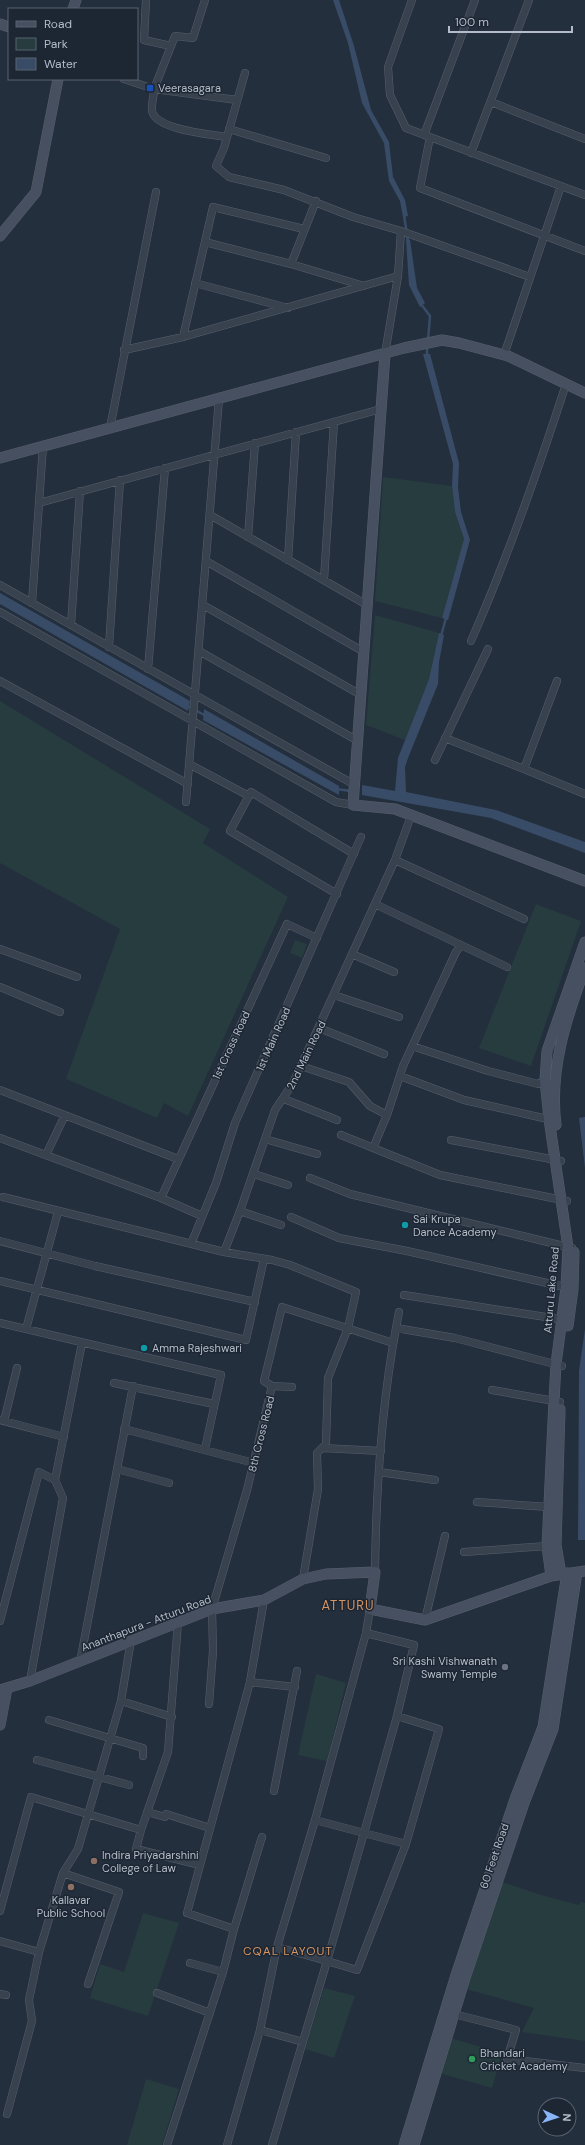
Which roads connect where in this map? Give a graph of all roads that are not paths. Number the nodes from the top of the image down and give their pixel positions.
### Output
1 (146, 0) edge
2 (205, 0) edge
3 (412, 0) edge
4 (475, 0) edge
5 (529, 0) edge
6 (171, 46) junction
7 (245, 73) dead end
8 (58, 80) edge
9 (127, 80) edge
10 (154, 89) junction
11 (237, 100) junction
12 (491, 102) junction
13 (229, 130) junction
14 (427, 136) junction
15 (227, 137) junction
16 (585, 139) edge
17 (471, 153) junction
18 (326, 158) dead end
19 (561, 186) junction
20 (156, 192) dead end
21 (585, 195) edge
22 (316, 201) junction
23 (304, 229) junction
24 (401, 231) junction
25 (0, 236) edge
26 (544, 236) junction
27 (205, 242) junction
28 (585, 251) edge
29 (291, 264) junction
30 (398, 276) junction
31 (530, 277) junction
32 (195, 283) junction
33 (364, 286) junction
34 (288, 308) junction
35 (183, 337) junction
36 (124, 350) junction
37 (385, 354) junction
38 (504, 355) junction
39 (566, 384) junction
40 (585, 393) edge
41 (219, 399) junction
42 (381, 409) junction
43 (334, 422) junction
44 (110, 428) junction
45 (296, 432) junction
46 (255, 443) junction
47 (43, 446) junction
48 (215, 454) junction
49 (0, 458) edge
50 (165, 468) junction
51 (120, 480) junction
52 (80, 491) junction
53 (39, 503) junction
54 (210, 515) junction
55 (248, 537) junction
56 (288, 560) junction
57 (206, 561) junction
58 (324, 580) junction
59 (0, 585) edge
60 (32, 603) junction
61 (203, 605) junction
62 (367, 605) junction
63 (0, 612) edge
64 (72, 625) junction
65 (471, 641) dead end
66 (109, 647) junction
67 (488, 649) dead end
68 (199, 651) junction
69 (364, 652) junction
70 (148, 669) junction
71 (0, 681) edge
72 (558, 681) dead end
73 (361, 695) junction
74 (195, 699) junction
75 (193, 718) junction
76 (445, 738) junction
77 (358, 741) junction
78 (435, 760) dead end
79 (189, 764) junction
80 (524, 770) junction
81 (188, 784) junction
82 (355, 785) junction
83 (585, 794) edge
84 (249, 796) junction
85 (186, 802) dead end
86 (354, 804) junction
87 (411, 816) junction
88 (361, 837) dead end
89 (354, 854) junction
90 (395, 860) junction
91 (585, 881) edge
92 (337, 894) junction
93 (375, 904) junction
94 (524, 919) dead end
95 (318, 938) junction
96 (585, 942) edge
97 (461, 946) junction
98 (0, 949) edge
99 (352, 954) junction
100 (507, 967) dead end
101 (585, 968) edge
102 (394, 972) dead end
103 (77, 977) dead end
104 (0, 987) edge
105 (334, 995) junction
106 (60, 1012) dead end
107 (399, 1017) dead end
108 (319, 1028) junction
109 (412, 1046) junction
110 (384, 1054) dead end
111 (301, 1066) junction
112 (400, 1076) junction
113 (545, 1080) junction
114 (0, 1090) edge
115 (284, 1100) junction
116 (64, 1115) junction
117 (387, 1115) junction
118 (337, 1120) dead end
119 (553, 1120) junction
120 (341, 1135) dead end
121 (0, 1138) edge
122 (265, 1139) junction
123 (451, 1140) dead end
124 (373, 1148) junction
125 (317, 1154) dead end
126 (46, 1155) junction
127 (178, 1159) junction
128 (558, 1161) junction
129 (254, 1174) junction
130 (310, 1178) dead end
131 (288, 1185) dead end
132 (3, 1197) dead end
133 (161, 1198) junction
134 (564, 1200) junction
135 (58, 1212) junction
136 (240, 1212) junction
137 (202, 1216) junction
138 (291, 1217) dead end
139 (281, 1225) dead end
140 (0, 1241) edge
141 (191, 1244) junction
142 (571, 1248) junction
143 (224, 1252) junction
144 (47, 1253) junction
145 (264, 1258) junction
146 (0, 1280) edge
147 (38, 1289) junction
148 (570, 1289) junction
149 (404, 1295) dead end
150 (255, 1302) junction
151 (399, 1312) dead end
152 (566, 1320) junction
153 (0, 1323) edge
154 (348, 1328) junction
155 (396, 1328) junction
156 (26, 1329) junction
157 (82, 1343) junction
158 (393, 1343) junction
159 (559, 1365) junction
160 (17, 1368) dead end
161 (114, 1382) dead end
162 (133, 1386) junction
163 (272, 1386) junction
164 (292, 1387) dead end
165 (492, 1390) dead end
166 (557, 1401) junction
167 (214, 1404) junction
168 (2, 1420) edge
169 (124, 1429) junction
170 (64, 1437) junction
171 (322, 1448) junction
172 (205, 1449) junction
173 (380, 1451) junction
174 (254, 1463) junction
175 (117, 1469) junction
176 (379, 1472) junction
177 (55, 1480) junction
178 (434, 1480) dead end
179 (169, 1483) dead end
180 (477, 1502) dead end
181 (549, 1507) junction
182 (445, 1536) dead end
183 (547, 1546) junction
184 (464, 1552) dead end
185 (375, 1572) junction
186 (568, 1573) edge
187 (303, 1579) junction
188 (264, 1600) junction
189 (212, 1609) junction
190 (370, 1609) junction
191 (425, 1620) junction
192 (0, 1621) edge
193 (178, 1622) junction
194 (366, 1633) junction
195 (132, 1640) junction
196 (80, 1662) junction
197 (297, 1671) dead end
198 (30, 1681) junction
199 (250, 1682) junction
200 (295, 1687) junction
201 (4, 1689) edge
202 (121, 1701) junction
203 (209, 1704) dead end
204 (397, 1716) junction
205 (172, 1717) junction
206 (49, 1720) dead end
207 (0, 1725) edge
208 (110, 1739) junction
209 (143, 1756) dead end
210 (37, 1760) dead end
211 (99, 1777) junction
212 (130, 1785) dead end
213 (274, 1790) dead end
214 (147, 1812) junction
215 (87, 1814) junction
216 (315, 1820) junction
217 (210, 1828) junction
218 (141, 1830) junction
219 (364, 1833) junction
220 (262, 1837) dead end
221 (406, 1844) junction
222 (200, 1865) junction
223 (63, 1873) junction
224 (0, 1911) edge
225 (234, 1929) junction
226 (0, 1941) edge
227 (278, 1947) junction
228 (39, 1952) junction
229 (327, 1961) junction
230 (190, 1963) dead end
231 (223, 1972) junction
232 (88, 1984) dead end
233 (157, 1993) dead end
234 (210, 2013) junction
235 (454, 2014) junction
236 (260, 2030) junction
237 (303, 2042) junction
238 (585, 2068) edge
239 (7, 2114) dead end
240 (166, 2145) edge
241 (227, 2145) edge
242 (272, 2145) edge
243 (404, 2145) edge
244 (414, 2145) edge

1 - 6 street
2 - 6 street
3 - 14 street
4 - 14 street
5 - 12 street
6 - 10 street
7 - 11 street
8 - 25 street
9 - 10 street
10 - 11 street
10 - 15 street
11 - 13 street
12 - 16 street
12 - 17 street
13 - 15 street
13 - 18 street
14 - 17 street
14 - 26 street
15 - 22 street
17 - 19 street
19 - 21 street
19 - 26 street
20 - 36 street
22 - 23 street
22 - 24 street
23 - 27 street
23 - 29 street
24 - 30 street
24 - 31 street
26 - 28 street
26 - 31 street
27 - 29 street
27 - 32 street
29 - 33 street
30 - 33 street
30 - 37 street
31 - 38 street
32 - 34 street
32 - 35 street
33 - 34 street
34 - 35 street
35 - 36 street
36 - 44 street
37 - 38 street
37 - 41 street
37 - 42 street
38 - 39 street
39 - 40 street
39 - 65 street
41 - 44 street
41 - 48 street
42 - 43 street
42 - 62 street
43 - 45 street
43 - 58 street
44 - 47 street
45 - 46 street
45 - 56 street
46 - 48 street
46 - 55 street
47 - 49 street
47 - 53 street
48 - 50 street
48 - 54 street
50 - 51 street
50 - 70 street
51 - 52 street
51 - 66 street
52 - 53 street
52 - 64 street
53 - 60 street
54 - 55 street
54 - 57 street
55 - 56 street
56 - 58 street
57 - 61 street
57 - 69 street
58 - 62 street
59 - 60 street
60 - 64 street
61 - 68 street
61 - 73 street
62 - 69 street
63 - 75 street
64 - 66 street
66 - 70 street
67 - 76 street
68 - 74 street
68 - 77 street
69 - 73 street
70 - 74 street
71 - 81 street
72 - 80 street
73 - 77 street
74 - 75 street
74 - 82 street
75 - 79 street
75 - 86 street
76 - 78 street
76 - 80 street
77 - 82 street
79 - 81 street
79 - 84 street
80 - 83 street
81 - 85 street
82 - 86 street
84 - 89 street
84 - 92 street
86 - 87 street
87 - 90 street, 2nd Main Road
87 - 91 street
88 - 89 street, 1st Main Road
89 - 92 street, 1st Main Road
90 - 93 street, 2nd Main Road
90 - 94 street
92 - 95 street, 1st Main Road
93 - 97 street
93 - 99 street, 2nd Main Road
95 - 127 street, 1st Cross Road
95 - 137 street, 1st Main Road
96 - 113 street, Atturu Lake Road
97 - 100 street
97 - 109 street
98 - 103 street
99 - 102 street
99 - 105 street, 2nd Main Road
101 - 119 street, Atturu Lake Road
104 - 106 street
105 - 107 street
105 - 108 street, 2nd Main Road
108 - 110 street
108 - 111 street, 2nd Main Road
109 - 112 street
109 - 113 street
111 - 115 street, 2nd Main Road
111 - 117 street
112 - 117 street
112 - 119 street
113 - 119 street, Atturu Lake Road
114 - 116 street
115 - 118 street
115 - 122 street, 2nd Main Road
116 - 126 street
116 - 127 street
117 - 124 street
119 - 128 street, Atturu Lake Road
120 - 124 street
121 - 126 street
122 - 125 street
122 - 129 street, 2nd Main Road
123 - 128 street
124 - 134 street
126 - 133 street
127 - 133 street, 1st Cross Road
128 - 134 street, Atturu Lake Road
129 - 131 street
129 - 136 street, 2nd Main Road
130 - 142 street
132 - 135 street
133 - 137 street
134 - 142 street, Atturu Lake Road
135 - 141 street
135 - 144 street
136 - 139 street
136 - 143 street, 2nd Main Road
137 - 141 street, 1st Main Road
138 - 148 street
140 - 144 street
141 - 143 street
142 - 148 street, Atturu Lake Road
143 - 145 street
144 - 147 street
144 - 150 street
145 - 150 street
145 - 154 street
146 - 147 street
147 - 150 street
147 - 156 street
148 - 152 street, Atturu Lake Road
149 - 152 street
151 - 155 street
152 - 159 street, Atturu Lake Road
153 - 156 street
154 - 158 street
154 - 163 street, 8th Cross Road
154 - 171 street
155 - 158 street
155 - 159 street
156 - 157 street
157 - 167 street
157 - 170 street
158 - 173 street
159 - 166 street, Atturu Lake Road
160 - 168 street
161 - 162 street
162 - 167 street
162 - 169 street
163 - 164 street
163 - 174 street, 8th Cross Road
165 - 166 street
166 - 181 street, Atturu Lake Road
166 - 186 street, Atturu Lake Road
167 - 172 street
168 - 170 street
169 - 172 street
169 - 175 street
170 - 177 street
171 - 173 street
171 - 187 street
172 - 174 street
173 - 176 street
174 - 189 street, 8th Cross Road
175 - 179 street
175 - 196 street
176 - 178 street
176 - 185 street
177 - 192 street
177 - 198 street
180 - 181 street
181 - 183 street, Atturu Lake Road
182 - 191 street
183 - 184 street
183 - 186 street, Atturu Lake Road
185 - 187 street, Ananthapura - Atturu Road
185 - 190 street
186 - 191 street
186 - 235 street, 60 Feet Road
186 - 243 street, 60 Feet Road
187 - 188 street, Ananthapura - Atturu Road
188 - 189 street, Ananthapura - Atturu Road
188 - 199 street
189 - 193 street, Ananthapura - Atturu Road
189 - 203 street, 8th Cross Road
190 - 191 street
190 - 194 street
193 - 195 street, Ananthapura - Atturu Road
193 - 205 street
194 - 204 street
194 - 216 street
195 - 196 street, Ananthapura - Atturu Road
195 - 202 street
196 - 198 street, Ananthapura - Atturu Road
197 - 200 street
198 - 201 street, Ananthapura - Atturu Road
199 - 200 street
199 - 217 street
200 - 213 street
201 - 207 street
202 - 205 street
202 - 208 street
204 - 219 street
204 - 221 street
205 - 214 street
206 - 208 street
208 - 209 street
208 - 211 street
210 - 211 street
211 - 212 street
211 - 215 street
214 - 217 street
214 - 218 street
215 - 218 street
215 - 223 street
215 - 224 street
216 - 219 street
216 - 227 street
217 - 222 street
218 - 222 street
219 - 221 street
219 - 229 street
220 - 225 street
221 - 229 street
222 - 225 street
223 - 228 street
223 - 232 street
225 - 231 street
226 - 228 street
227 - 229 street
227 - 236 street
228 - 239 street
229 - 237 street
230 - 231 street
231 - 234 street
233 - 234 street
234 - 240 street
235 - 238 street
235 - 244 street, 60 Feet Road
236 - 237 street
236 - 241 street
237 - 242 street

